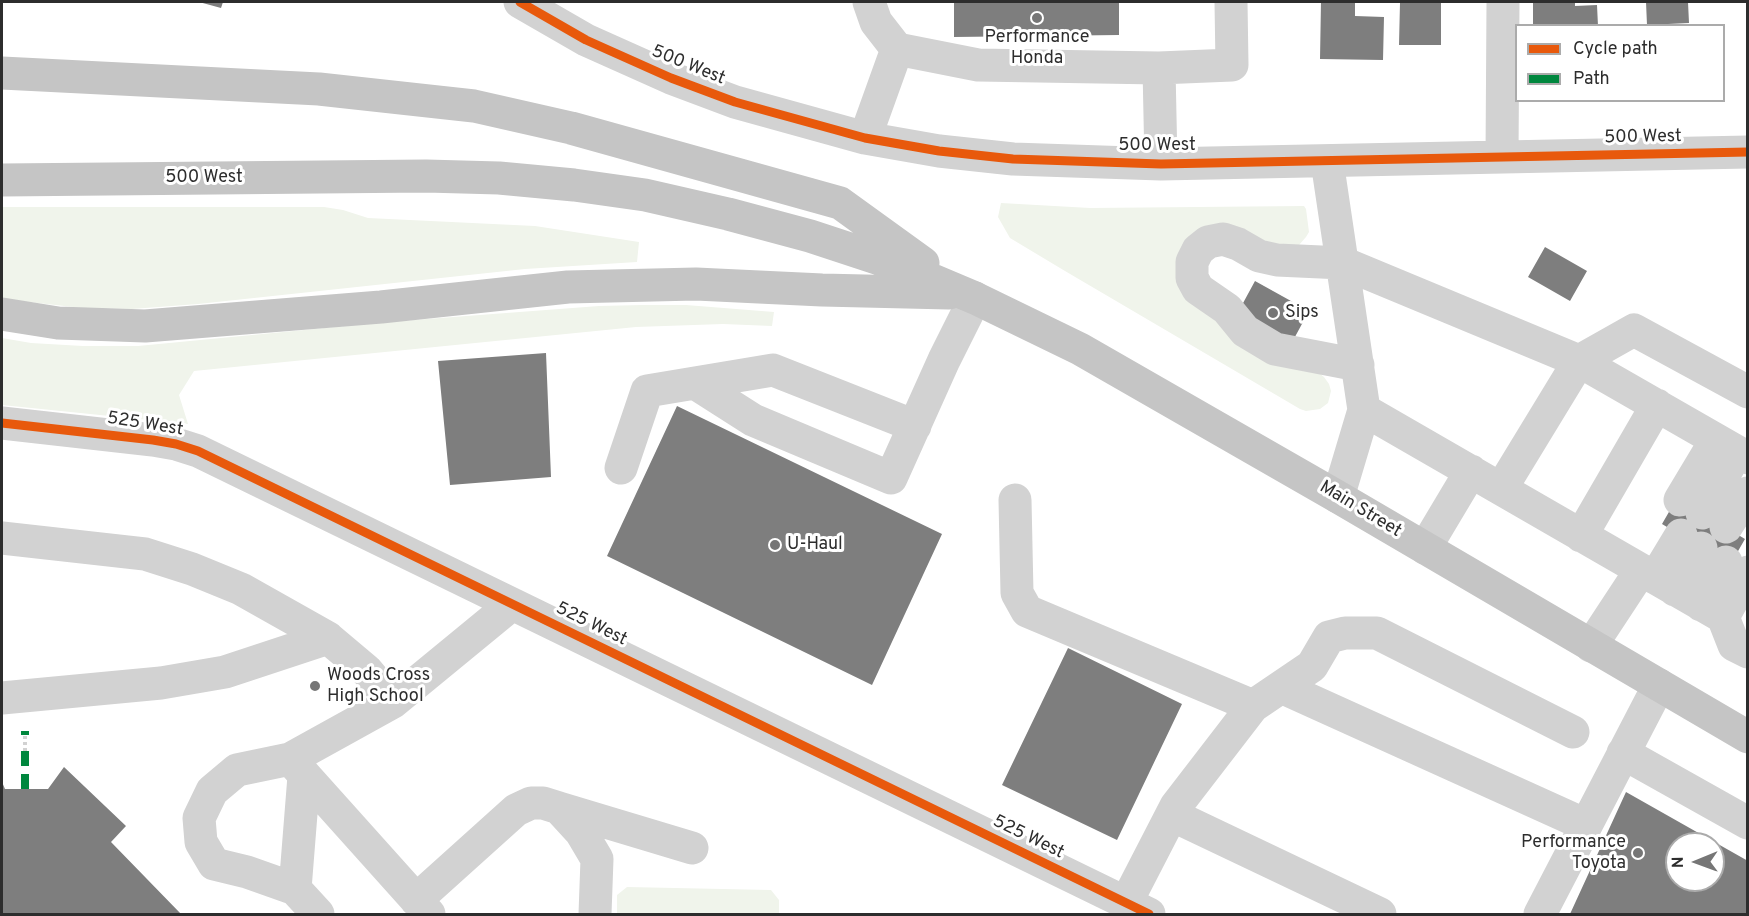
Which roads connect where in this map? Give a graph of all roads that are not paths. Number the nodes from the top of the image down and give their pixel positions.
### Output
1 (869, 2) edge
2 (1231, 2) edge
3 (1503, 2) edge
4 (538, 7) edge
5 (897, 49) junction
6 (1159, 68) junction
7 (2, 73) edge
8 (865, 138) junction
9 (1748, 152) edge
10 (1502, 157) junction
11 (1328, 160) junction
12 (1161, 164) junction
13 (2, 180) edge
14 (1343, 263) junction
15 (970, 296) junction
16 (2, 314) edge
17 (1580, 361) junction
18 (1358, 365) junction
19 (695, 383) junction
20 (1748, 392) edge
21 (1657, 405) junction
22 (1364, 410) junction
23 (2, 423) edge
24 (915, 426) junction
25 (1734, 450) edge
26 (621, 468) dead end
27 (1470, 471) junction
28 (1501, 489) junction
29 (1748, 493) edge
30 (1338, 497) junction
31 (1015, 500) dead end
32 (1581, 536) junction
33 (2, 538) edge
34 (1425, 548) junction
35 (1707, 571) edge
36 (511, 605) junction
37 (328, 638) junction
38 (1591, 646) junction
39 (1748, 652) edge
40 (1659, 685) junction
41 (1281, 687) junction
42 (2, 698) edge
43 (393, 702) junction
44 (1253, 706) junction
45 (1573, 732) dead end
46 (1748, 737) edge
47 (1623, 753) junction
48 (297, 768) junction
49 (559, 808) junction
50 (1172, 815) junction
51 (1748, 823) edge
52 (1586, 825) junction
53 (692, 848) dead end
54 (295, 889) junction
55 (422, 907) edge
56 (1137, 909) edge
57 (318, 915) edge
58 (595, 915) edge
59 (1380, 915) edge
60 (1540, 915) edge

1 - 5 street
2 - 6 street
3 - 10 street
4 - 8 street, 500 West
5 - 6 street
5 - 8 street
6 - 12 street
7 - 15 main road
8 - 12 street, 500 West
9 - 10 street, 500 West
10 - 11 street, 500 West
11 - 12 street, 500 West
11 - 14 street
13 - 15 main road, 500 West
14 - 17 street
14 - 18 street
14 - 18 street
15 - 16 main road
15 - 24 street
15 - 30 main road, Main Street
17 - 20 street
17 - 21 street
17 - 28 street
18 - 22 street
19 - 24 street
19 - 24 street
19 - 26 street
21 - 25 street
21 - 32 street
22 - 27 street
22 - 30 street
23 - 36 street, 525 West
25 - 35 street
27 - 28 street
27 - 34 street
28 - 32 street
29 - 35 street
30 - 34 main road, Main Street
31 - 44 street
32 - 35 street
33 - 37 street
34 - 38 main road, Main Street
35 - 38 street
35 - 39 street
36 - 43 street
36 - 56 street, 525 West
37 - 42 street
37 - 43 street
38 - 40 main road, Main Street
40 - 46 main road, Main Street
40 - 47 street
41 - 44 street
41 - 45 street
41 - 52 street
43 - 48 street
44 - 50 street
47 - 51 street
47 - 52 street
48 - 54 street
48 - 54 street
48 - 55 street
49 - 53 street
49 - 55 street
49 - 58 street
50 - 56 street
50 - 59 street
52 - 60 street
54 - 57 street

